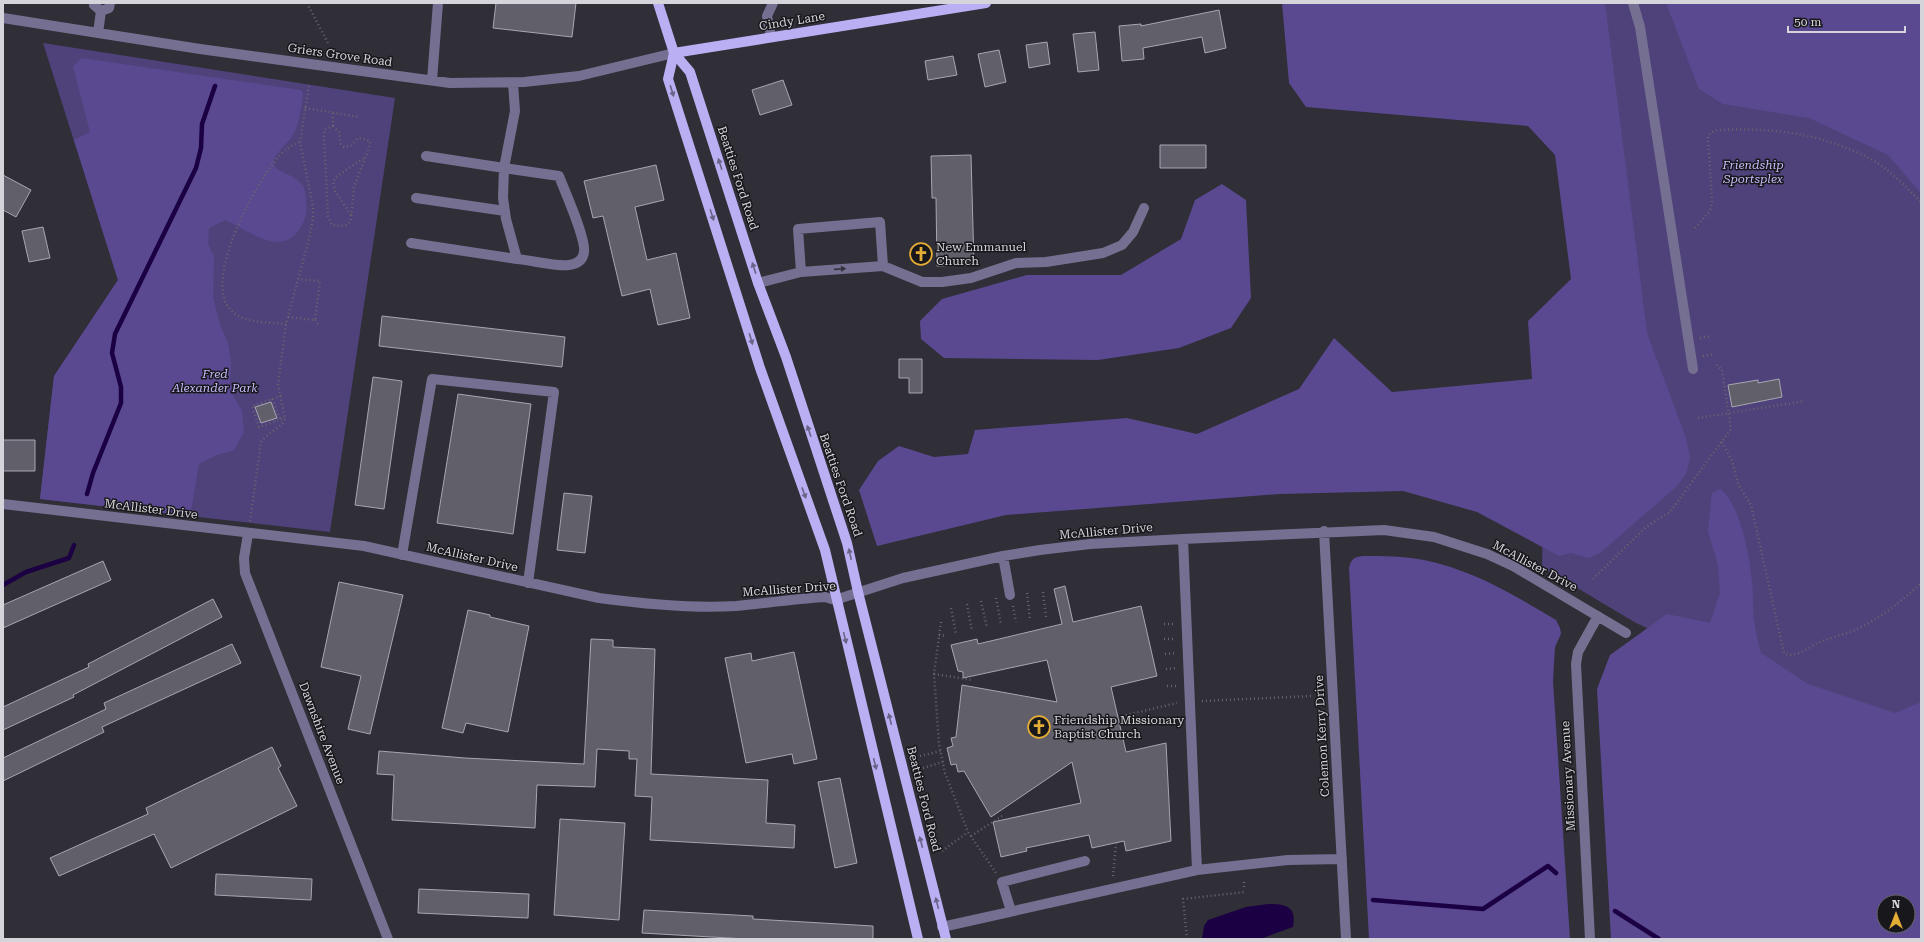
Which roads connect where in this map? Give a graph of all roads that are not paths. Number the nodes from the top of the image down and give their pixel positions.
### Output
1 (110, 3) edge
2 (438, 3) edge
3 (658, 3) edge
4 (773, 3) edge
5 (986, 3) edge
6 (1633, 3) edge
7 (98, 7) edge
8 (3, 18) edge
9 (98, 33) junction
10 (771, 37) junction
11 (674, 53) junction
12 (432, 80) junction
13 (512, 83) junction
14 (426, 156) dead end
15 (504, 168) junction
16 (416, 198) dead end
17 (1144, 208) dead end
18 (505, 211) junction
19 (411, 243) dead end
20 (517, 259) junction
21 (883, 266) junction
22 (801, 272) junction
23 (758, 283) junction
24 (1693, 369) dead end
25 (3, 504) edge
26 (249, 529) junction
27 (1324, 531) junction
28 (1183, 539) junction
29 (402, 555) junction
30 (1003, 556) junction
31 (528, 583) junction
32 (858, 592) junction
33 (1010, 595) dead end
34 (835, 600) junction
35 (1598, 616) junction
36 (1626, 633) dead end
37 (1342, 858) junction
38 (1085, 861) dead end
39 (1197, 870) junction
40 (1011, 911) junction
41 (942, 926) junction
42 (388, 939) edge
43 (918, 939) edge
44 (946, 939) edge
45 (1346, 939) edge
46 (1590, 939) edge

1 - 7 street
2 - 12 street
3 - 11 main road, Beatties Ford Road
4 - 10 street
5 - 10 main road, Cindy Lane
6 - 24 street
7 - 9 street
8 - 9 street, Griers Grove Road
9 - 12 street, Griers Grove Road
10 - 11 main road, Cindy Lane
11 - 13 street, Griers Grove Road
23 -> 11 main road, Beatties Ford Road
11 -> 34 main road
12 - 13 street, Griers Grove Road
13 - 15 street
14 - 15 street
15 - 18 street
15 - 20 street
16 - 18 street
17 - 21 street
18 - 20 street
19 - 20 street
22 -> 21 street
21 - 22 street
22 - 23 street
32 -> 23 main road, Beatties Ford Road
25 - 26 street, McAllister Drive
26 - 29 street, McAllister Drive
26 - 42 street, Dawnshire Avenue
27 - 28 street, McAllister Drive
27 - 35 street, McAllister Drive
27 - 37 street, Colemon Kerry Drive
28 - 30 street, McAllister Drive
28 - 39 street
29 - 31 street, McAllister Drive
29 - 31 street
30 - 32 street, McAllister Drive
30 - 33 street
31 - 34 street, McAllister Drive
32 - 34 street, McAllister Drive
41 -> 32 main road, Beatties Ford Road
34 -> 43 main road
35 - 36 street, McAllister Drive
35 - 46 street, Missionary Avenue
37 - 39 street
37 - 45 street, Colemon Kerry Drive
38 - 40 street
39 - 40 street
40 - 41 street
41 - 44 main road, Beatties Ford Road

